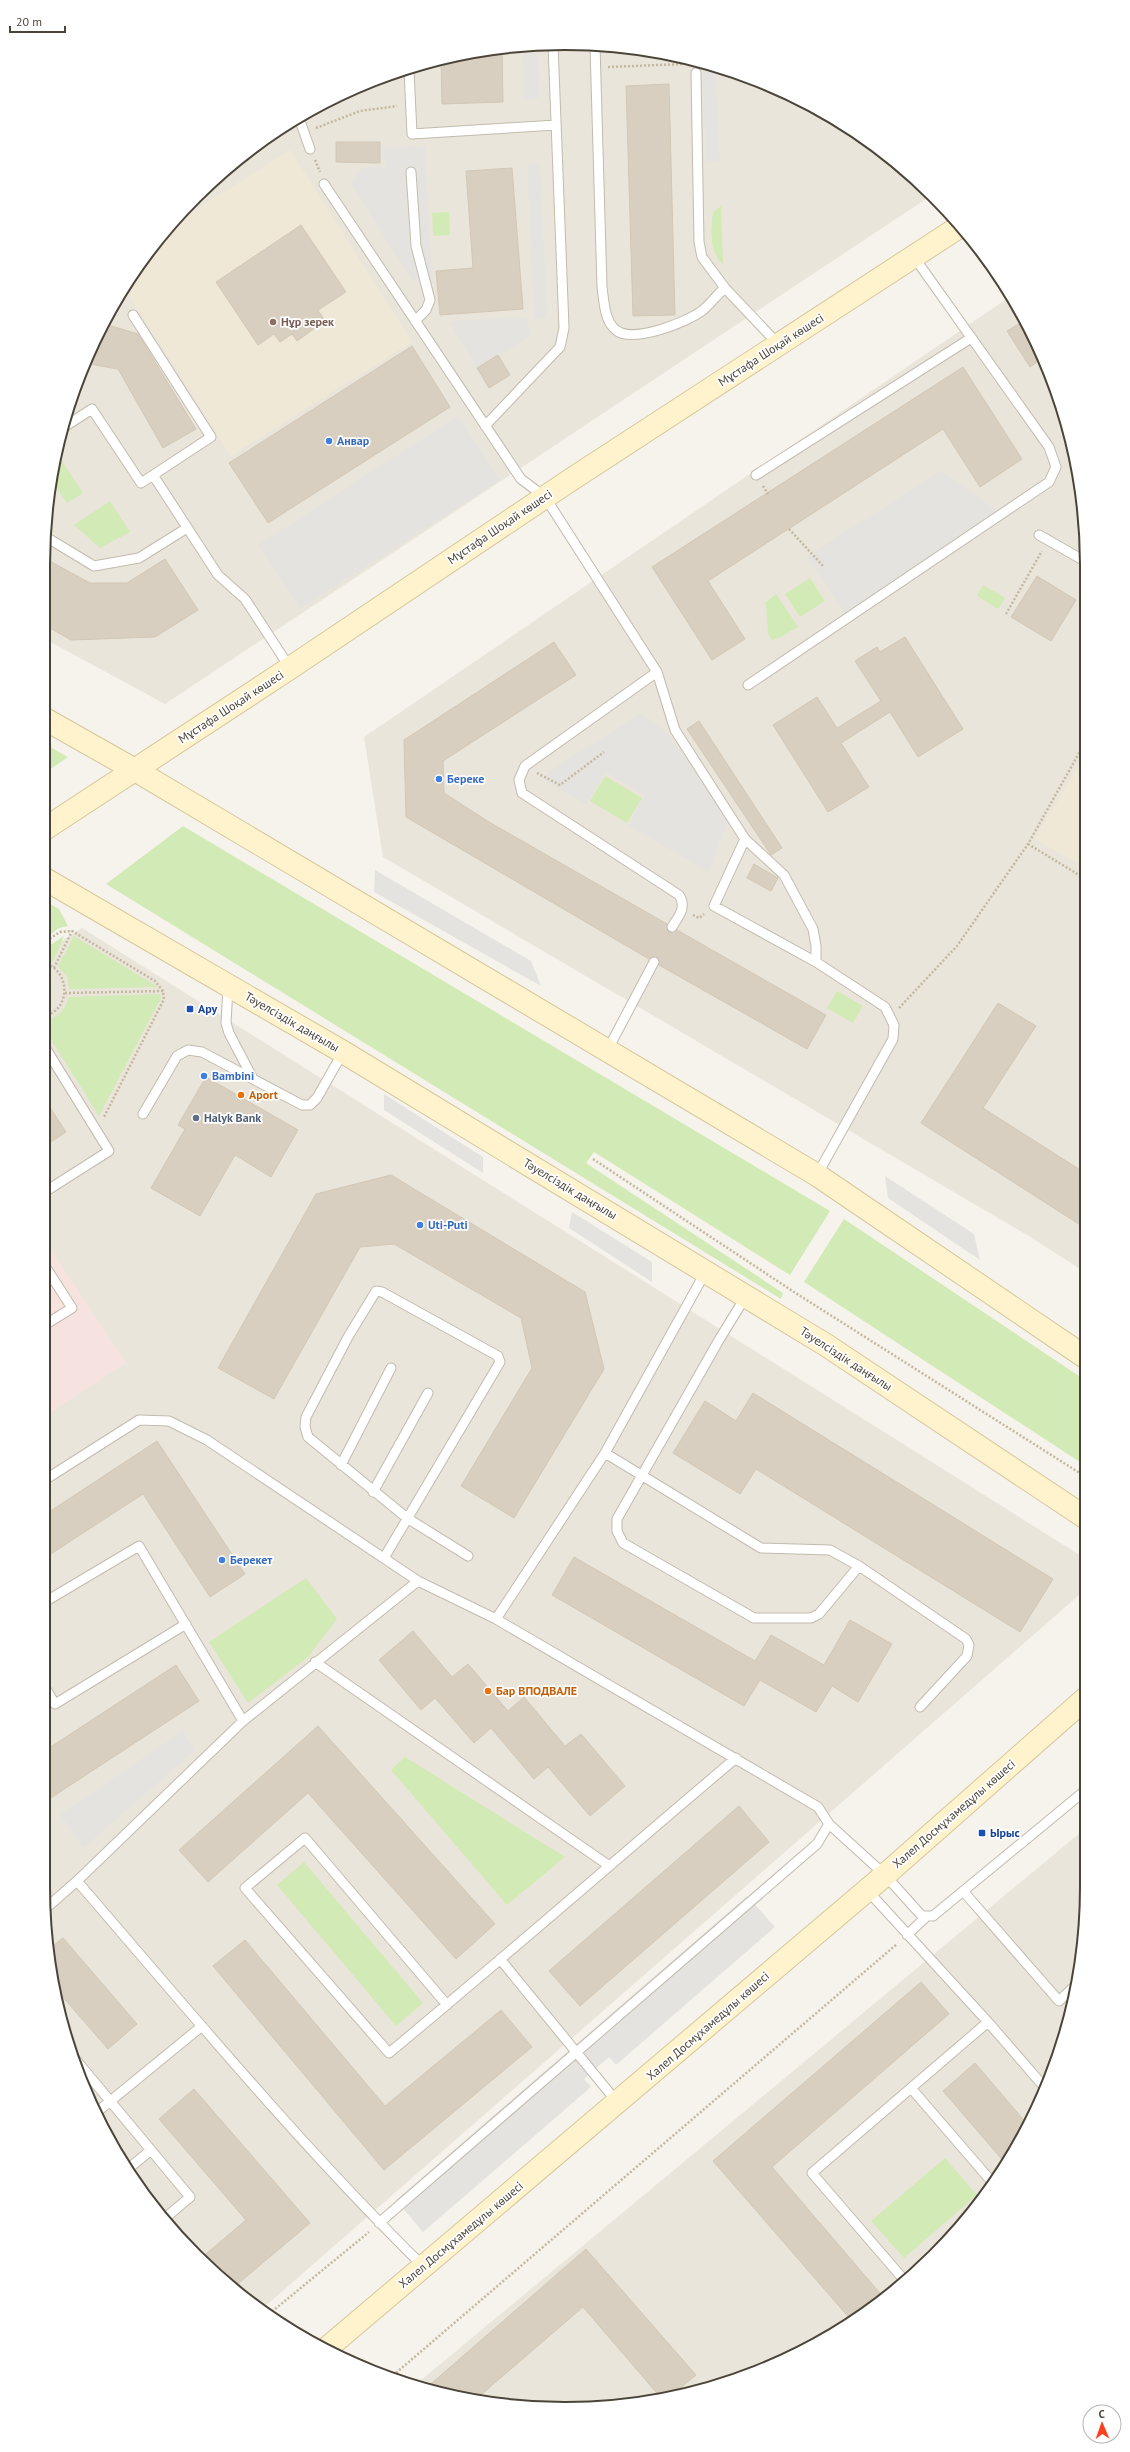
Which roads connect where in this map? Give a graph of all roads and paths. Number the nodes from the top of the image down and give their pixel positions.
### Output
1 (553, 50) edge
2 (595, 51) edge
3 (682, 64) edge
4 (595, 68) junction
5 (696, 73) dead end
6 (409, 74) edge
7 (411, 105) junction
8 (301, 123) edge
9 (556, 125) junction
10 (304, 133) junction
11 (310, 149) joint
12 (411, 172) dead end
13 (324, 184) joint
14 (956, 229) edge
15 (914, 257) junction
16 (725, 288) junction
17 (133, 315) dead end
18 (415, 321) junction
19 (971, 338) junction
20 (779, 345) junction
21 (71, 423) edge
22 (485, 426) junction
23 (153, 475) junction
24 (756, 475) dead end
25 (545, 497) junction
26 (187, 528) junction
27 (789, 529) dead end
28 (1039, 535) dead end
29 (51, 540) edge
30 (1048, 541) junction
31 (1080, 558) edge
32 (824, 567) dead end
33 (1006, 614) dead end
34 (290, 668) junction
35 (657, 672) junction
36 (748, 684) dead end
37 (50, 722) edge
38 (1080, 751) edge
39 (604, 752) dead end
40 (135, 770) junction
41 (542, 776) dead end
42 (50, 825) edge
43 (745, 839) junction
44 (1028, 844) junction
45 (1080, 876) edge
46 (50, 882) edge
47 (672, 927) dead end
48 (72, 931) junction
49 (50, 938) edge
50 (654, 962) dead end
51 (816, 962) junction
52 (50, 966) edge
53 (54, 968) junction
54 (228, 985) junction
55 (164, 991) junction
56 (65, 993) junction
57 (50, 1013) edge
58 (890, 1018) junction
59 (607, 1051) junction
60 (344, 1052) junction
61 (50, 1055) edge
62 (252, 1077) junction
63 (143, 1114) dead end
64 (97, 1130) junction
65 (593, 1159) dead end
66 (817, 1176) junction
67 (50, 1189) edge
68 (706, 1271) junction
69 (50, 1274) edge
70 (746, 1296) junction
71 (50, 1322) edge
72 (1080, 1354) edge
73 (391, 1368) dead end
74 (428, 1393) dead end
75 (604, 1453) junction
76 (341, 1465) junction
77 (1080, 1473) edge
78 (642, 1475) junction
79 (50, 1477) edge
80 (373, 1492) junction
81 (1080, 1514) edge
82 (407, 1518) junction
83 (468, 1556) dead end
84 (384, 1558) junction
85 (859, 1566) junction
86 (418, 1581) junction
87 (50, 1599) edge
88 (496, 1619) junction
89 (186, 1624) junction
90 (315, 1662) junction
91 (50, 1696) edge
92 (1080, 1703) edge
93 (920, 1707) dead end
94 (243, 1721) junction
95 (736, 1758) junction
96 (1080, 1795) edge
97 (830, 1824) junction
98 (608, 1865) junction
99 (885, 1875) junction
100 (77, 1881) junction
101 (867, 1890) junction
102 (963, 1891) junction
103 (51, 1905) edge
104 (927, 1916) junction
105 (907, 1935) junction
106 (500, 1959) junction
107 (1069, 1992) edge
108 (447, 2005) junction
109 (988, 2022) junction
110 (202, 2026) junction
111 (576, 2053) junction
112 (83, 2068) edge
113 (1041, 2083) edge
114 (911, 2088) junction
115 (110, 2101) junction
116 (618, 2103) junction
117 (100, 2109) edge
118 (151, 2150) junction
119 (132, 2165) edge
120 (989, 2179) edge
121 (168, 2215) edge
122 (379, 2224) junction
123 (424, 2267) junction
124 (902, 2277) edge
125 (273, 2311) edge
126 (330, 2345) edge
127 (395, 2374) edge

1 - 9 lane
2 - 4 lane
3 - 4 path
4 - 16 lane
5 - 16 lane
6 - 7 lane
7 - 9 lane
7 - 10 path
8 - 10 lane
9 - 22 lane
10 - 11 lane
11 - 13 path
12 - 18 lane
13 - 18 lane
14 - 15 street, Мұстафа Шоқай көшесі
15 - 19 lane
15 - 20 street, Мұстафа Шоқай көшесі
16 - 20 lane
17 - 23 lane
18 - 22 lane
19 - 24 lane
19 - 36 lane
20 - 25 street, Мұстафа Шоқай көшесі
21 - 23 lane
22 - 25 lane
23 - 26 lane
25 - 34 street, Мұстафа Шоқай көшесі
25 - 35 lane
26 - 29 lane
26 - 34 lane
27 - 32 path
28 - 30 lane
30 - 31 lane
30 - 33 path
34 - 40 street, Мұстафа Шоқай көшесі
35 - 43 lane
35 - 47 lane
37 - 40 street
38 - 44 path
39 - 41 path
40 - 42 street, Мұстафа Шоқай көшесі
40 - 59 street
43 - 51 lane
43 - 51 lane
44 - 45 path
44 - 58 path
46 - 54 street, Тәуелсіздік даңғылы
48 - 49 path
48 - 53 path
48 - 55 path
50 - 59 lane
51 - 58 lane
52 - 53 path
53 - 56 path
54 - 60 street, Тәуелсіздік даңғылы
54 - 62 lane
55 - 56 path
55 - 64 path
56 - 57 path
58 - 66 lane
59 - 66 street
60 - 62 lane
60 - 68 street, Тәуелсіздік даңғылы
61 - 64 lane
62 - 63 lane
64 - 67 lane
65 - 77 path
66 - 72 street
68 - 70 street, Тәуелсіздік даңғылы
68 - 75 lane
69 - 71 lane
70 - 78 lane
70 - 81 street, Тәуелсіздік даңғылы
73 - 76 lane
74 - 80 lane
75 - 78 lane
75 - 88 lane
76 - 80 lane
76 - 82 lane
78 - 85 lane
78 - 85 lane
79 - 84 lane
80 - 82 lane
82 - 83 lane
82 - 84 lane
84 - 86 lane
85 - 93 lane
86 - 88 lane
86 - 90 lane
87 - 89 lane
88 - 95 lane
89 - 91 lane
89 - 94 lane
90 - 94 lane
90 - 98 lane
92 - 99 street, Халел Досмұхамедұлы көшесі
94 - 100 lane
95 - 97 lane
95 - 98 lane
96 - 102 lane
97 - 99 lane
97 - 111 lane
98 - 106 lane
99 - 101 street, Халел Досмұхамедұлы көшесі
99 - 104 lane
100 - 103 lane
100 - 110 lane
101 - 105 lane
101 - 116 street, Халел Досмұхамедұлы көшесі
102 - 104 lane
102 - 107 lane
104 - 105 lane
105 - 109 lane
105 - 127 path
106 - 108 lane
106 - 111 lane
108 - 108 lane
109 - 113 lane
109 - 114 lane
110 - 115 lane
110 - 122 lane
111 - 116 lane
111 - 122 lane
112 - 115 lane
114 - 120 lane
114 - 124 lane
115 - 117 lane
115 - 118 lane
116 - 123 street, Халел Досмұхамедұлы көшесі
118 - 119 lane
118 - 121 lane
122 - 123 lane
122 - 125 path
123 - 126 street, Халел Досмұхамедұлы көшесі

